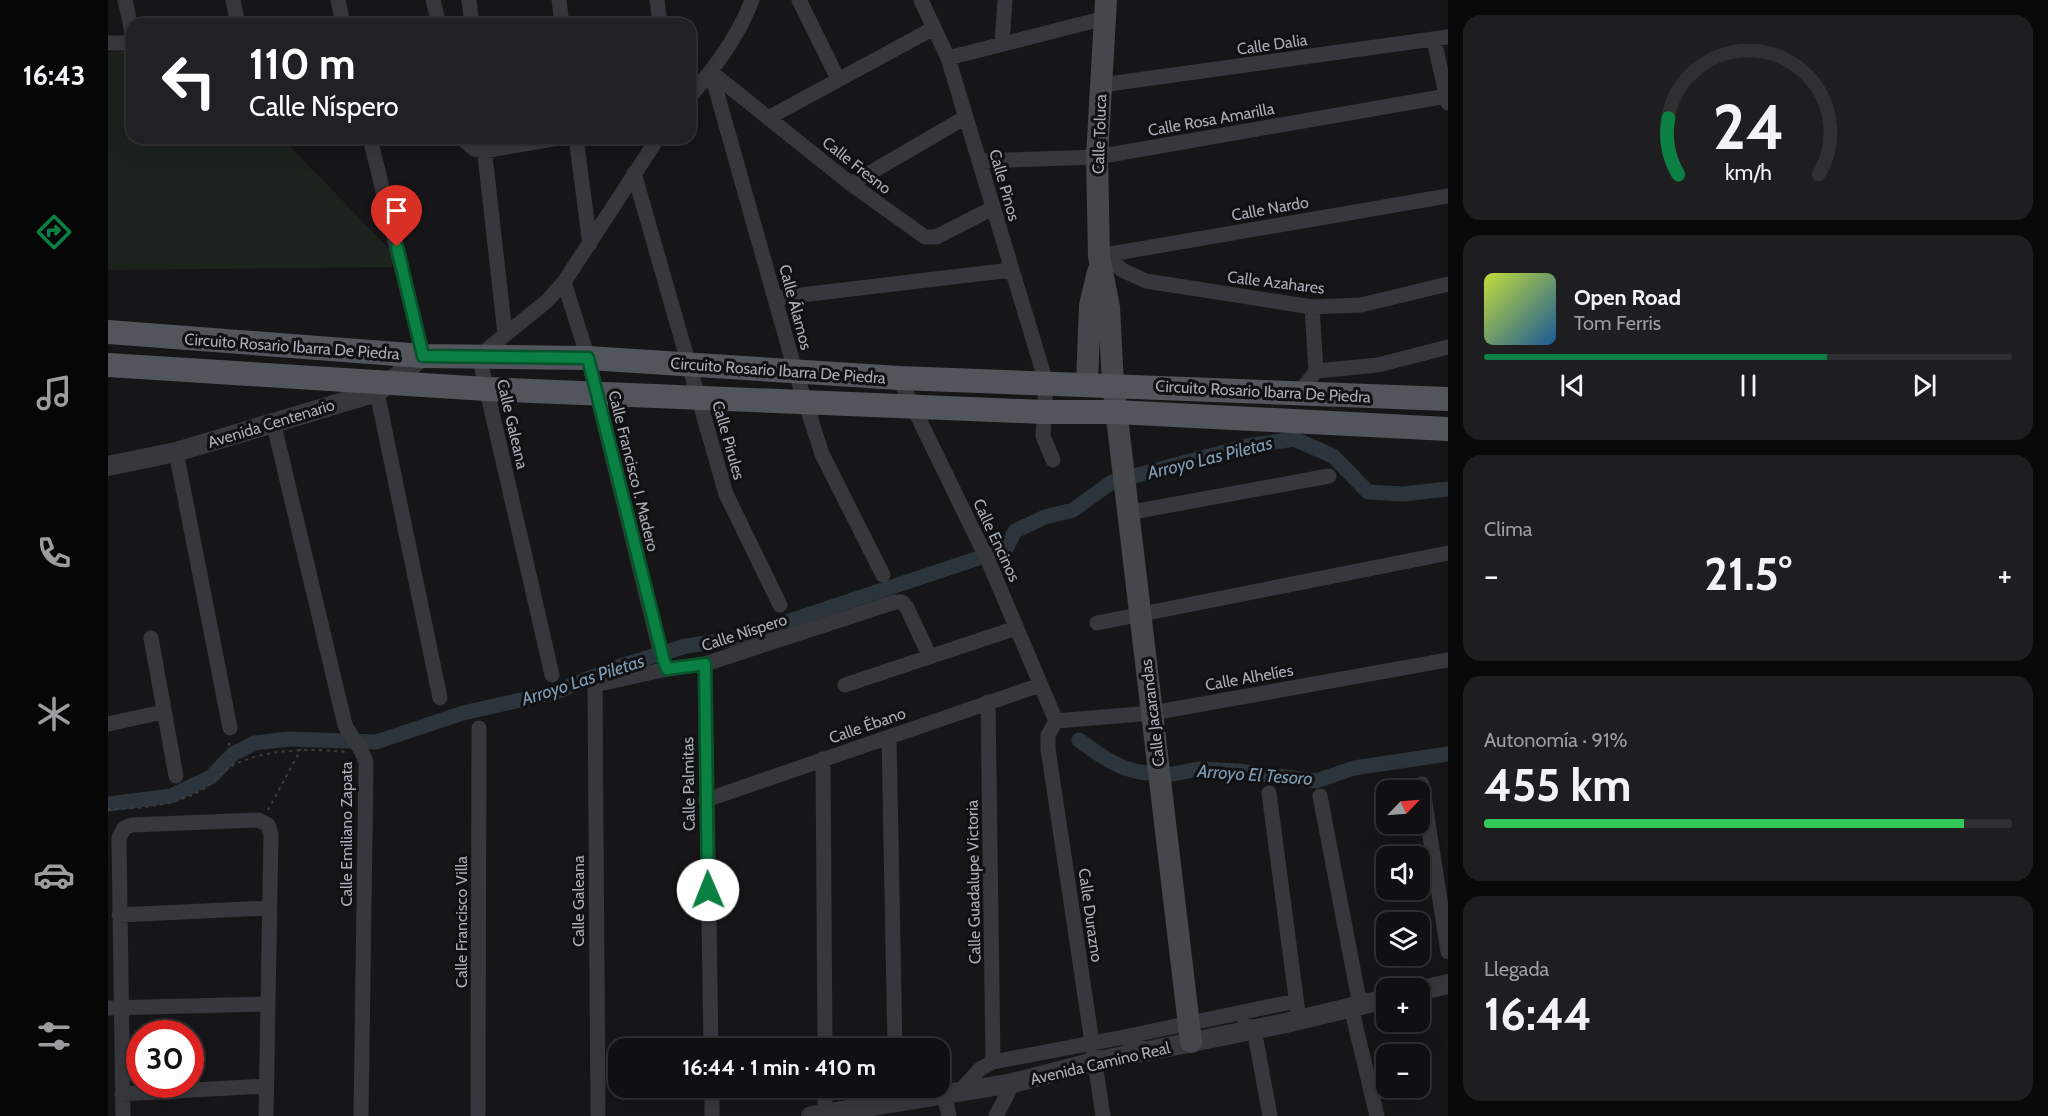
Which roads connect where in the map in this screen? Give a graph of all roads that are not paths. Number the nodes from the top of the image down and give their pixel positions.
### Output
1 (125, 0) edge
2 (233, 0) edge
3 (338, 0) edge
4 (434, 0) edge
5 (469, 0) edge
6 (559, 0) edge
7 (657, 0) edge
8 (752, 0) edge
9 (799, 0) edge
10 (921, 0) edge
11 (1005, 0) edge
12 (1106, 9) edge
13 (129, 18) edge
14 (237, 18) edge
15 (342, 18) edge
16 (438, 18) edge
17 (471, 18) edge
18 (561, 18) edge
19 (659, 18) edge
20 (934, 28) junction
21 (1441, 39) edge
22 (108, 43) edge
23 (126, 43) edge
24 (1002, 43) junction
25 (948, 58) junction
26 (711, 72) junction
27 (838, 79) junction
28 (1101, 85) junction
29 (696, 90) edge
30 (1447, 100) edge
31 (966, 117) junction
32 (768, 118) junction
33 (371, 144) edge
34 (469, 144) edge
35 (484, 144) edge
36 (577, 144) edge
37 (654, 144) edge
38 (1097, 157) junction
39 (979, 161) junction
40 (634, 173) junction
41 (851, 184) junction
42 (1448, 196) edge
43 (993, 208) junction
44 (590, 244) junction
45 (1101, 260) junction
46 (1011, 270) junction
47 (564, 282) junction
48 (1448, 284) edge
49 (776, 298) junction
50 (1312, 307) junction
51 (108, 332) edge
52 (505, 334) junction
53 (1448, 347) edge
54 (423, 356) junction
55 (478, 356) junction
56 (588, 358) junction
57 (689, 364) junction
58 (108, 365) edge
59 (795, 370) junction
60 (1316, 371) junction
61 (899, 378) junction
62 (1046, 382) junction
63 (1087, 384) junction
64 (1113, 384) junction
65 (384, 387) junction
66 (486, 389) junction
67 (596, 392) junction
68 (1300, 392) junction
69 (698, 396) junction
70 (1368, 396) junction
71 (1448, 399) edge
72 (805, 401) junction
73 (913, 406) junction
74 (1044, 412) junction
75 (1116, 412) junction
76 (273, 421) junction
77 (1368, 425) junction
78 (1448, 429) edge
79 (176, 452) junction
80 (1053, 460) dead end
81 (108, 466) edge
82 (1329, 476) dead end
83 (1127, 513) junction
84 (1448, 553) edge
85 (883, 575) dead end
86 (780, 605) dead end
87 (1140, 615) junction
88 (1097, 623) dead end
89 (1016, 628) junction
90 (151, 638) dead end
91 (930, 657) junction
92 (1448, 660) edge
93 (705, 664) junction
94 (665, 665) junction
95 (552, 675) dead end
96 (595, 685) joint
97 (845, 685) dead end
98 (1040, 685) junction
99 (440, 698) dead end
100 (988, 702) junction
101 (163, 712) junction
102 (1152, 713) junction
103 (1056, 721) junction
104 (108, 724) edge
105 (230, 728) dead end
106 (479, 728) dead end
107 (889, 736) junction
108 (823, 759) junction
109 (176, 776) dead end
110 (1269, 793) dead end
111 (1320, 796) dead end
112 (706, 800) junction
113 (1430, 834) edge
114 (268, 908) junction
115 (120, 915) junction
116 (1448, 952) edge
117 (1448, 984) edge
118 (1430, 988) edge
119 (1376, 1001) edge
120 (267, 1004) junction
121 (1355, 1006) junction
122 (114, 1008) edge
123 (1298, 1011) junction
124 (1230, 1016) junction
125 (1254, 1029) junction
126 (1190, 1033) junction
127 (1124, 1037) junction
128 (711, 1038) edge
129 (825, 1038) edge
130 (895, 1038) edge
131 (1091, 1042) junction
132 (1149, 1051) junction
133 (993, 1062) junction
134 (1094, 1062) junction
135 (1013, 1083) junction
136 (266, 1086) junction
137 (952, 1092) junction
138 (122, 1094) junction
139 (712, 1098) edge
140 (822, 1098) edge
141 (887, 1102) edge
142 (818, 1114) edge
143 (123, 1116) edge
144 (266, 1116) edge
145 (362, 1116) edge
146 (478, 1116) edge
147 (598, 1116) edge
148 (712, 1116) edge
149 (949, 1116) edge
150 (996, 1116) edge
151 (1103, 1116) edge
152 (1270, 1116) edge
153 (1377, 1116) edge

1 - 13 street
2 - 14 street
3 - 15 street
4 - 16 street
5 - 17 street
6 - 18 street
7 - 19 street
8 - 26 street
9 - 27 street
10 - 20 street, Calle Pinos
11 - 24 street
12 - 24 street
12 - 28 main road, Calle Toluca
20 - 25 street, Calle Pinos
20 - 27 street
21 - 28 street, Calle Dalia
21 - 30 street
22 - 23 street
24 - 25 street
25 - 31 street, Calle Pinos
26 - 29 street
26 - 32 street, Calle Fresno
26 - 49 street, Calle Álamos
27 - 32 street
28 - 38 main road, Calle Toluca
30 - 38 street, Calle Rosa Amarilla
31 - 39 street, Calle Pinos
31 - 41 street
32 - 41 street, Calle Fresno
33 - 54 street
34 - 35 street
35 - 52 street
36 - 44 street
37 - 40 street
38 - 39 street, Calle Rosa Amarilla
38 - 45 main road, Calle Toluca
39 - 43 street, Calle Pinos
40 - 44 street
40 - 57 street, Calle Pirules
41 - 43 street, Calle Fresno
42 - 45 street, Calle Nardo
43 - 46 street, Calle Pinos
44 - 47 street
45 - 50 street, Calle Azahares
45 - 63 main road, Calle Toluca
45 - 64 main road, Calle Toluca
46 - 49 street
46 - 62 street, Calle Pinos
47 - 52 street
47 - 56 street, Calle Francisco I. Madero
48 - 50 street, Calle Azahares
49 - 59 street, Calle Álamos
50 - 60 street
51 - 54 main road, Circuito Rosario Ibarra De Piedra
52 - 55 street
53 - 60 street
54 - 55 main road, Circuito Rosario Ibarra De Piedra
54 - 65 street, Avenida Centenario
55 - 56 main road, Circuito Rosario Ibarra De Piedra
55 - 66 street, Calle Galeana
56 - 57 main road, Circuito Rosario Ibarra De Piedra
56 - 67 street, Calle Francisco I. Madero
57 - 59 main road, Circuito Rosario Ibarra De Piedra
57 - 69 street, Calle Pirules
58 - 65 main road
59 - 61 main road, Circuito Rosario Ibarra De Piedra
59 - 72 street, Calle Álamos
60 - 68 street
61 - 62 main road, Circuito Rosario Ibarra De Piedra
61 - 73 street, Calle Encinos
62 - 63 main road, Circuito Rosario Ibarra De Piedra
62 - 74 street
63 - 64 main road, Circuito Rosario Ibarra De Piedra
64 - 68 main road, Circuito Rosario Ibarra De Piedra
64 - 75 main road, Calle Jacarandas
65 - 66 main road
65 - 76 street, Avenida Centenario
65 - 99 street
66 - 67 main road
66 - 95 street, Calle Galeana
67 - 69 main road
67 - 94 street, Calle Francisco I. Madero
68 - 70 main road, Circuito Rosario Ibarra De Piedra
69 - 72 main road
69 - 86 street, Calle Pirules
70 - 71 main road, Circuito Rosario Ibarra De Piedra
70 - 77 street
72 - 73 main road
72 - 85 street, Calle Álamos
73 - 74 main road
73 - 89 street, Calle Encinos
74 - 75 main road
74 - 80 street
75 - 77 main road
75 - 83 main road, Calle Jacarandas
76 - 79 street, Avenida Centenario
76 - 145 street, Calle Emiliano Zapata
77 - 78 main road
79 - 81 street, Avenida Centenario
79 - 105 street
82 - 83 street
83 - 87 main road, Calle Jacarandas
84 - 87 street
87 - 88 street
87 - 102 main road, Calle Jacarandas
89 - 91 street
89 - 98 street, Calle Encinos
90 - 101 street
91 - 93 street, Calle Níspero
91 - 97 street
92 - 102 street, Calle Alhelíes
93 - 94 street, Calle Níspero
93 - 112 street, Calle Palmitas
94 - 96 street, Calle Níspero
96 - 147 street, Calle Galeana
98 - 100 street, Calle Ébano
98 - 103 street, Calle Encinos
100 - 107 street, Calle Ébano
100 - 133 street, Calle Guadalupe Victoria
101 - 104 street
101 - 109 street
102 - 103 street, Calle Alhelíes
102 - 126 main road, Calle Jacarandas
103 - 131 street, Calle Durazno
106 - 146 street, Calle Francisco Villa
107 - 108 street, Calle Ébano
107 - 130 street
108 - 112 street, Calle Ébano
108 - 129 street
110 - 123 street
111 - 121 street
112 - 128 street, Calle Palmitas
113 - 116 street
114 - 115 street
114 - 115 street
114 - 120 street
115 - 122 street
117 - 118 street
119 - 121 street, Avenida Camino Real
120 - 122 street
120 - 136 street
121 - 123 street, Avenida Camino Real
121 - 153 street
122 - 138 street
123 - 124 street
123 - 125 street, Avenida Camino Real
124 - 125 street
124 - 126 street
125 - 126 street, Avenida Camino Real
125 - 152 street
126 - 127 street
126 - 132 street, Avenida Camino Real
127 - 131 street
127 - 132 street
131 - 133 street
131 - 134 street, Calle Durazno
132 - 134 street, Avenida Camino Real
133 - 137 street
134 - 135 street, Avenida Camino Real
134 - 151 street, Calle Durazno
135 - 137 street, Avenida Camino Real
135 - 150 street
136 - 138 street
136 - 144 street
137 - 141 street, Avenida Camino Real
137 - 149 street
138 - 143 street
139 - 148 street
140 - 142 street
141 - 142 street, Avenida Camino Real

